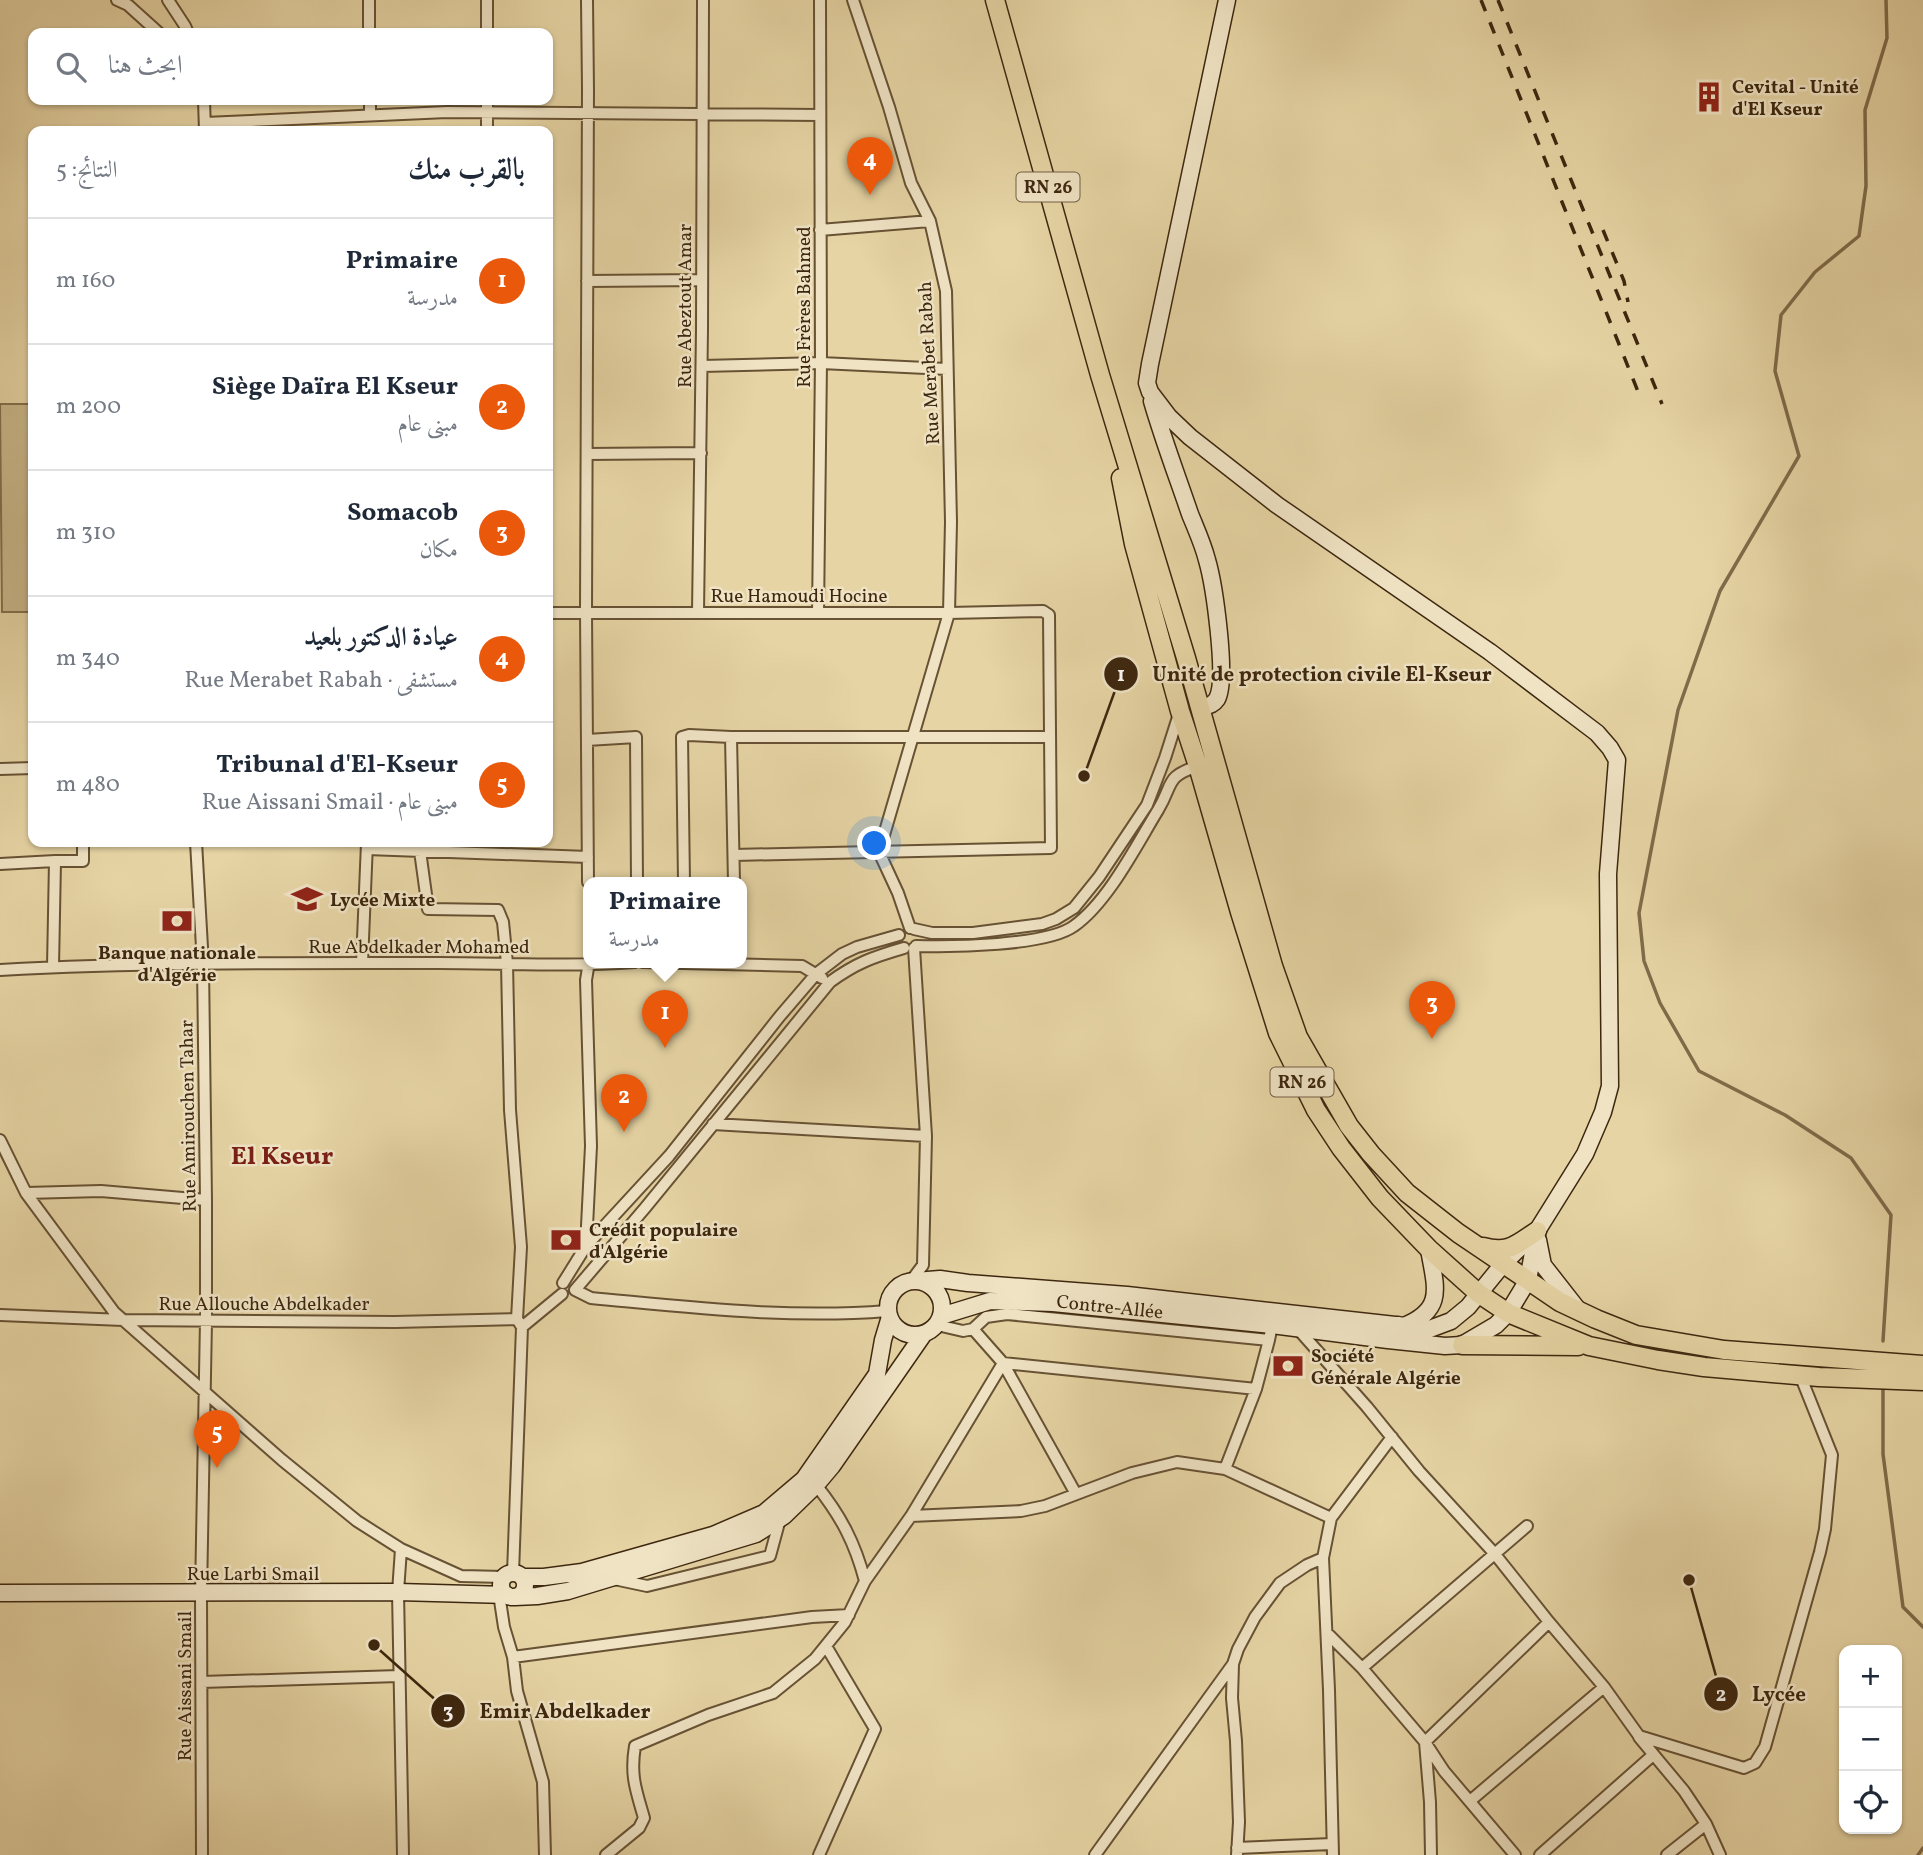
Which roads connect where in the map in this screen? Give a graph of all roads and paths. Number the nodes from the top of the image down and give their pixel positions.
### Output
1 (117, 0) edge
2 (168, 0) edge
3 (369, 0) edge
4 (487, 0) edge
5 (587, 0) edge
6 (703, 0) edge
7 (820, 0) edge
8 (853, 0) edge
9 (995, 0) edge
10 (1227, 0) edge
11 (153, 28) edge
12 (186, 28) edge
13 (369, 28) edge
14 (487, 28) edge
15 (204, 105) edge
16 (370, 105) edge
17 (487, 105) edge
18 (487, 112) junction
19 (588, 113) junction
20 (702, 114) junction
21 (820, 115) junction
22 (370, 116) junction
23 (205, 126) edge
24 (220, 126) edge
25 (487, 126) edge
26 (930, 222) junction
27 (820, 230) junction
28 (702, 280) junction
29 (587, 281) junction
30 (821, 363) junction
31 (702, 366) junction
32 (947, 369) junction
33 (1100, 375) junction
34 (1150, 392) junction
35 (701, 453) junction
36 (587, 454) junction
37 (553, 612) edge
38 (586, 612) junction
39 (698, 612) junction
40 (818, 613) junction
41 (949, 613) junction
42 (1199, 703) junction
43 (1180, 711) junction
44 (731, 737) junction
45 (912, 737) junction
46 (1050, 737) junction
47 (587, 740) junction
48 (1198, 765) junction
49 (28, 768) edge
50 (0, 769) edge
51 (83, 847) edge
52 (196, 847) edge
53 (367, 847) edge
54 (385, 847) edge
55 (492, 848) edge
56 (420, 851) junction
57 (878, 852) junction
58 (734, 855) junction
59 (588, 857) junction
60 (55, 861) junction
61 (0, 864) edge
62 (588, 877) edge
63 (637, 877) edge
64 (684, 877) edge
65 (734, 877) edge
66 (912, 929) junction
67 (899, 936) junction
68 (911, 947) junction
69 (362, 963) junction
70 (507, 963) junction
71 (583, 964) edge
72 (747, 964) edge
73 (203, 965) junction
74 (53, 967) junction
75 (588, 968) edge
76 (0, 970) edge
77 (816, 974) junction
78 (830, 982) junction
79 (713, 1124) junction
80 (926, 1136) junction
81 (0, 1142) edge
82 (26, 1193) junction
83 (206, 1200) junction
84 (1537, 1231) junction
85 (1473, 1245) junction
86 (586, 1246) junction
87 (1429, 1249) junction
88 (1503, 1264) junction
89 (1528, 1280) junction
90 (913, 1281) junction
91 (563, 1289) junction
92 (575, 1290) junction
93 (1478, 1293) junction
94 (1579, 1311) junction
95 (1508, 1313) junction
96 (0, 1315) edge
97 (888, 1315) junction
98 (123, 1320) junction
99 (206, 1320) junction
100 (939, 1320) junction
101 (520, 1323) junction
102 (1398, 1325) junction
103 (1297, 1328) junction
104 (973, 1329) junction
105 (1270, 1332) junction
106 (923, 1335) junction
107 (1462, 1345) junction
108 (1589, 1346) junction
109 (1003, 1363) junction
110 (1923, 1365) edge
111 (1800, 1375) junction
112 (1923, 1381) edge
113 (1256, 1389) junction
114 (205, 1391) junction
115 (1392, 1437) junction
116 (1225, 1469) junction
117 (816, 1485) junction
118 (1076, 1494) junction
119 (911, 1516) junction
120 (1331, 1518) junction
121 (780, 1519) junction
122 (1527, 1525) dead end
123 (401, 1549) junction
124 (1494, 1553) junction
125 (1323, 1558) junction
126 (611, 1579) junction
127 (865, 1581) junction
128 (509, 1587) junction
129 (398, 1592) junction
130 (0, 1594) edge
131 (201, 1594) junction
132 (849, 1615) junction
133 (1549, 1622) junction
134 (1327, 1633) junction
135 (826, 1646) junction
136 (513, 1657) junction
137 (1233, 1664) junction
138 (1362, 1668) junction
139 (399, 1676) junction
140 (202, 1682) junction
141 (1604, 1687) junction
142 (1639, 1737) junction
143 (1425, 1742) junction
144 (1653, 1755) junction
145 (1471, 1801) junction
146 (1706, 1824) junction
147 (1332, 1849) edge
148 (1237, 1851) edge
149 (202, 1855) edge
150 (403, 1855) edge
151 (545, 1855) edge
152 (606, 1855) edge
153 (819, 1855) edge
154 (1095, 1855) edge
155 (1431, 1855) edge
156 (1515, 1855) edge
157 (1539, 1855) edge
158 (1667, 1855) edge
159 (1720, 1855) edge

1 - 11 street
2 - 12 street
3 - 13 street
4 - 14 street
5 - 19 street
6 - 20 street, Rue Abeztout Amar
7 - 21 street, Rue Frères Bahmed
8 - 26 street, Rue Merabet Rabah
9 - 33 main road, RN 26
10 - 34 main road
15 - 23 street
16 - 22 street
17 - 18 street
18 - 19 street
18 - 22 street
18 - 25 street
19 - 20 street
19 - 29 street
20 - 21 street
20 - 28 street, Rue Abeztout Amar
21 - 27 street, Rue Frères Bahmed
22 - 24 street
26 - 27 street
26 - 32 street, Rue Merabet Rabah
27 - 30 street, Rue Frères Bahmed
28 - 29 street
28 - 31 street, Rue Abeztout Amar
29 - 36 street
30 - 31 street
30 - 32 street
30 - 40 street, Rue Frères Bahmed
31 - 35 street, Rue Abeztout Amar
32 - 41 street, Rue Merabet Rabah
33 - 42 main road, RN 26
33 - 43 main road, RN 26
34 - 42 main road
34 - 84 main road
35 - 36 street
35 - 39 street, Rue Abeztout Amar
36 - 38 street
37 - 38 street, Rue Hamoudi Hocine
38 - 39 street, Rue Hamoudi Hocine
38 - 47 street
39 - 40 street, Rue Hamoudi Hocine
40 - 41 street, Rue Hamoudi Hocine
41 - 45 street, Rue Merabet Rabah
41 - 46 street, Rue Hamoudi Hocine
42 - 85 main road, RN 26
43 - 48 main road, RN 26
43 - 66 street
44 - 45 street
44 - 58 street
44 - 64 street
45 - 46 street
45 - 57 street, Rue Merabet Rabah
46 - 57 street
47 - 59 street
47 - 63 street
48 - 68 street
48 - 87 main road, RN 26
49 - 50 street
51 - 60 street
52 - 73 street, Rue Amirouchen Tahar
53 - 69 street
54 - 56 street
55 - 56 street
55 - 59 street
56 - 70 street
57 - 58 street
57 - 66 street
58 - 65 street
59 - 62 street
60 - 61 street
60 - 74 street
66 - 67 street
66 - 68 street
67 - 68 street
67 - 77 street
68 - 78 street
68 - 80 street
69 - 70 street, Rue Abdelkader Mohamed
69 - 73 street, Rue Abdelkader Mohamed
70 - 71 street, Rue Abdelkader Mohamed
70 - 101 street
72 - 77 street
73 - 74 street, Rue Abdelkader Mohamed
73 - 83 street, Rue Amirouchen Tahar
74 - 76 street, Rue Abdelkader Mohamed
75 - 86 street
77 - 78 street
77 - 86 street
78 - 79 street
79 - 80 street
79 - 92 street
80 - 90 street
81 - 82 street
82 - 83 street
82 - 98 street
83 - 99 street, Rue Amirouchen Tahar
84 - 85 main road
84 - 88 main road
84 - 89 main road
84 - 94 main road
85 - 88 main road, RN 26
86 - 91 street
87 - 93 main road, RN 26
87 - 102 main road
88 - 89 main road, RN 26
88 - 93 main road
89 - 94 main road, RN 26
89 - 95 main road
90 - 97 main road
90 - 100 main road
90 - 102 main road
91 - 92 street
91 - 101 street
92 - 97 street
93 - 95 main road, RN 26
93 - 102 main road
94 - 110 main road, RN 26
95 - 107 main road
95 - 108 main road, RN 26
96 - 98 street, Rue Allouche Abdelkader
97 - 106 main road
97 - 128 main road
98 - 99 street, Rue Allouche Abdelkader
98 - 114 street
99 - 101 street, Rue Allouche Abdelkader
99 - 114 street, Rue Amirouchen Tahar
100 - 104 street
100 - 105 main road
100 - 106 main road
101 - 128 street
103 - 105 main road
103 - 107 main road
103 - 115 street
104 - 105 street, Contre-Allée
104 - 109 street
105 - 113 street
106 - 117 main road
107 - 108 main road
108 - 111 main road, RN 26
109 - 113 street
109 - 118 street
109 - 119 street
111 - 112 main road, RN 26
111 - 142 street
113 - 116 street
114 - 123 street
114 - 131 street, Rue Aissani Smail
115 - 120 street
115 - 124 street
116 - 118 street
116 - 120 street
117 - 121 main road
117 - 127 street
118 - 119 street
119 - 127 street
120 - 125 street
121 - 126 main road
121 - 126 street
122 - 124 street
123 - 128 street
123 - 129 street
124 - 133 street
124 - 138 street
125 - 134 street
125 - 137 street
126 - 128 main road
127 - 132 street
128 - 129 main road, Rue Larbi Smail
128 - 136 street
129 - 131 main road, Rue Larbi Smail
129 - 139 street
130 - 131 main road, Rue Larbi Smail
131 - 140 street, Rue Aissani Smail
132 - 135 street
132 - 136 street
133 - 141 street
133 - 143 street
134 - 138 street
134 - 147 street
135 - 152 street
135 - 153 street
136 - 151 street
137 - 148 street
137 - 154 street
138 - 143 street
139 - 140 street
139 - 150 street
140 - 149 street, Rue Aissani Smail
141 - 142 street
141 - 145 street
142 - 144 street
143 - 145 street
143 - 155 street
144 - 146 street
144 - 157 street
145 - 156 street
146 - 158 street
146 - 159 street
147 - 148 street

